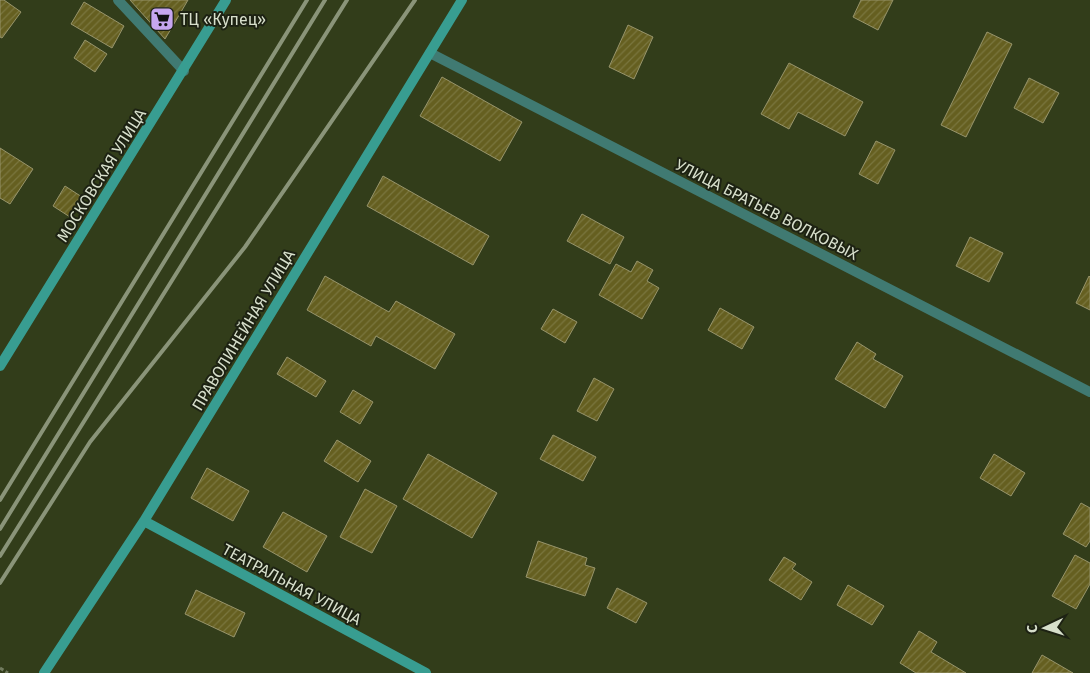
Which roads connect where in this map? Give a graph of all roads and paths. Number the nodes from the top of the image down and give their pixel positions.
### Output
1 (118, 0) edge
2 (226, 0) edge
3 (462, 0) edge
4 (430, 53) junction
5 (184, 71) junction
6 (0, 366) edge
7 (1090, 392) edge
8 (144, 521) junction
9 (0, 668) edge
10 (8, 673) edge
11 (44, 673) edge
12 (426, 673) edge

1 - 5 street
2 - 5 main road, МОСКОВСКАЯ УЛИЦА
3 - 4 main road, ПРАВОЛИНЕЙНАЯ УЛИЦА
4 - 7 street, УЛИЦА БРАТЬЕВ ВОЛКОВЫХ
4 - 8 main road, ПРАВОЛИНЕЙНАЯ УЛИЦА
5 - 6 main road, МОСКОВСКАЯ УЛИЦА
8 - 11 main road, ПРАВОЛИНЕЙНАЯ УЛИЦА
8 - 12 main road, ТЕАТРАЛЬНАЯ УЛИЦА
9 - 10 path

